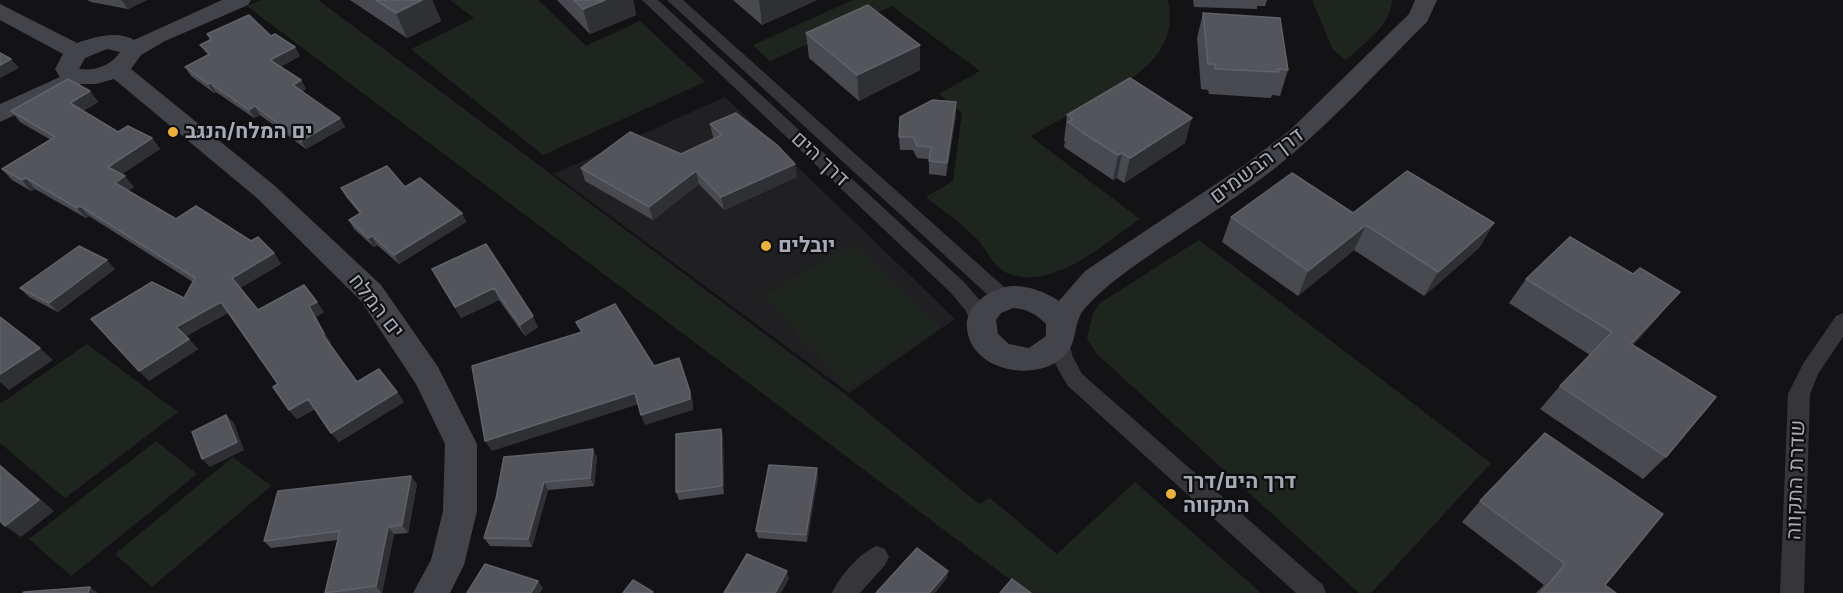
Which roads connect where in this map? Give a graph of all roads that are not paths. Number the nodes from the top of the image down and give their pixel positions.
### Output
1 (207, 0) edge
2 (240, 0) edge
3 (649, 0) edge
4 (674, 0) edge
5 (1409, 0) edge
6 (1426, 0) edge
7 (0, 11) edge
8 (1403, 33) junction
9 (107, 42) junction
10 (124, 60) junction
11 (75, 65) junction
12 (0, 97) edge
13 (0, 114) edge
14 (1095, 279) junction
15 (1021, 298) junction
16 (1843, 321) edge
17 (980, 324) junction
18 (1060, 332) junction
19 (1026, 360) junction
20 (1075, 380) junction
21 (877, 557) dead end
22 (431, 593) edge
23 (844, 593) edge
24 (1314, 593) edge
25 (1792, 593) edge

1 - 9 street
2 - 10 street
3 - 17 street, דרך הים
4 - 15 street, דרך הים
5 - 8 street
6 - 8 street, דרך הבשמים
7 - 11 street
8 - 14 street, דרך הבשמים
9 - 10 street, ים המלח
9 - 11 street
10 - 11 street
10 - 22 street, ים המלח
11 - 12 street
11 - 13 street
14 - 15 street, דרך הבשמים
14 - 18 street, דרך הבשמים
15 - 17 street
15 - 18 street
16 - 25 street, שדרת התקווה
17 - 19 street
18 - 19 street
18 - 20 street
19 - 20 street
20 - 24 street
21 - 23 street

